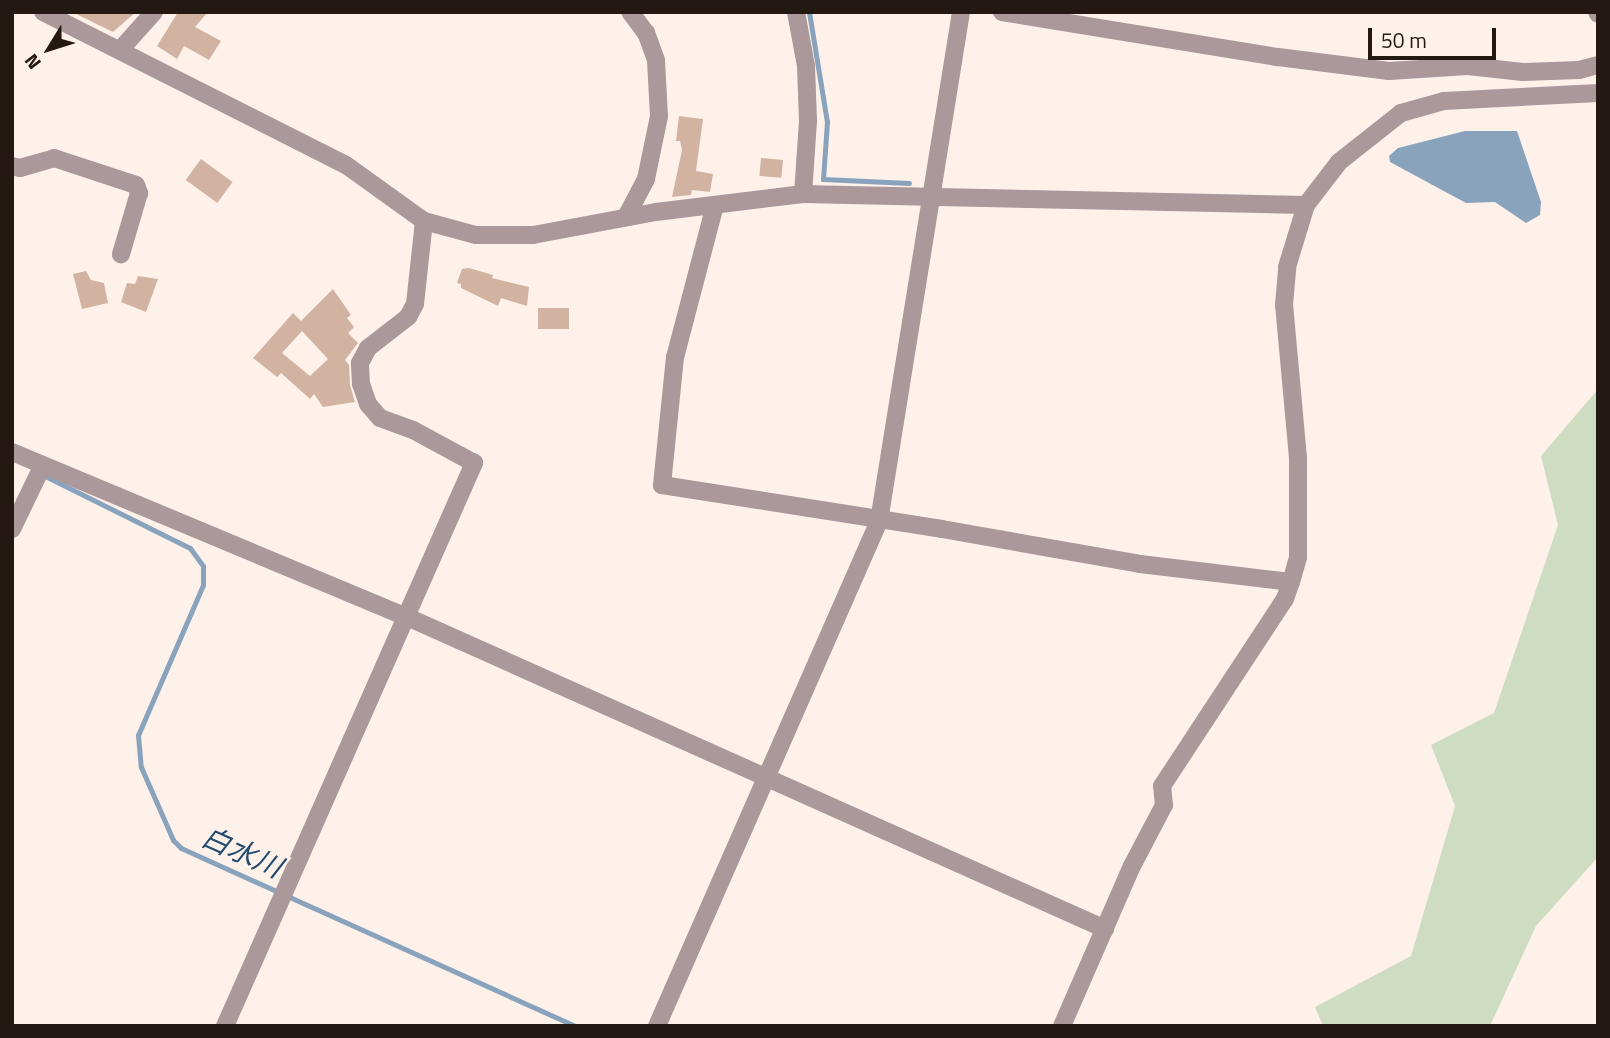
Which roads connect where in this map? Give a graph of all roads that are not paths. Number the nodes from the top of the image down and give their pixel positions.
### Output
1 (43, 12) edge
2 (154, 12) edge
3 (630, 12) edge
4 (796, 12) edge
5 (961, 12) edge
6 (1002, 12) edge
7 (120, 50) junction
8 (1598, 65) edge
9 (1598, 93) edge
10 (12, 166) edge
11 (803, 194) junction
12 (932, 197) junction
13 (715, 205) junction
14 (1306, 205) junction
15 (626, 217) junction
16 (424, 221) junction
17 (121, 254) dead end
18 (12, 452) edge
19 (42, 467) junction
20 (879, 521) junction
21 (12, 530) edge
22 (1291, 582) junction
23 (405, 616) junction
24 (768, 777) junction
25 (1105, 929) junction
26 (225, 1026) edge
27 (657, 1026) edge
28 (1062, 1026) edge

1 - 7 street
2 - 7 street
3 - 15 street
4 - 11 street
5 - 12 street
6 - 8 street
7 - 16 street
9 - 14 street
10 - 17 street
11 - 12 street
11 - 13 street
12 - 14 street
12 - 20 street
13 - 15 street
13 - 20 street
14 - 22 street
15 - 16 street
16 - 23 street
18 - 19 street
19 - 21 street
19 - 23 street
20 - 22 street
20 - 24 street
22 - 25 street
23 - 24 street
23 - 26 street
24 - 25 street
24 - 27 street
25 - 28 street

